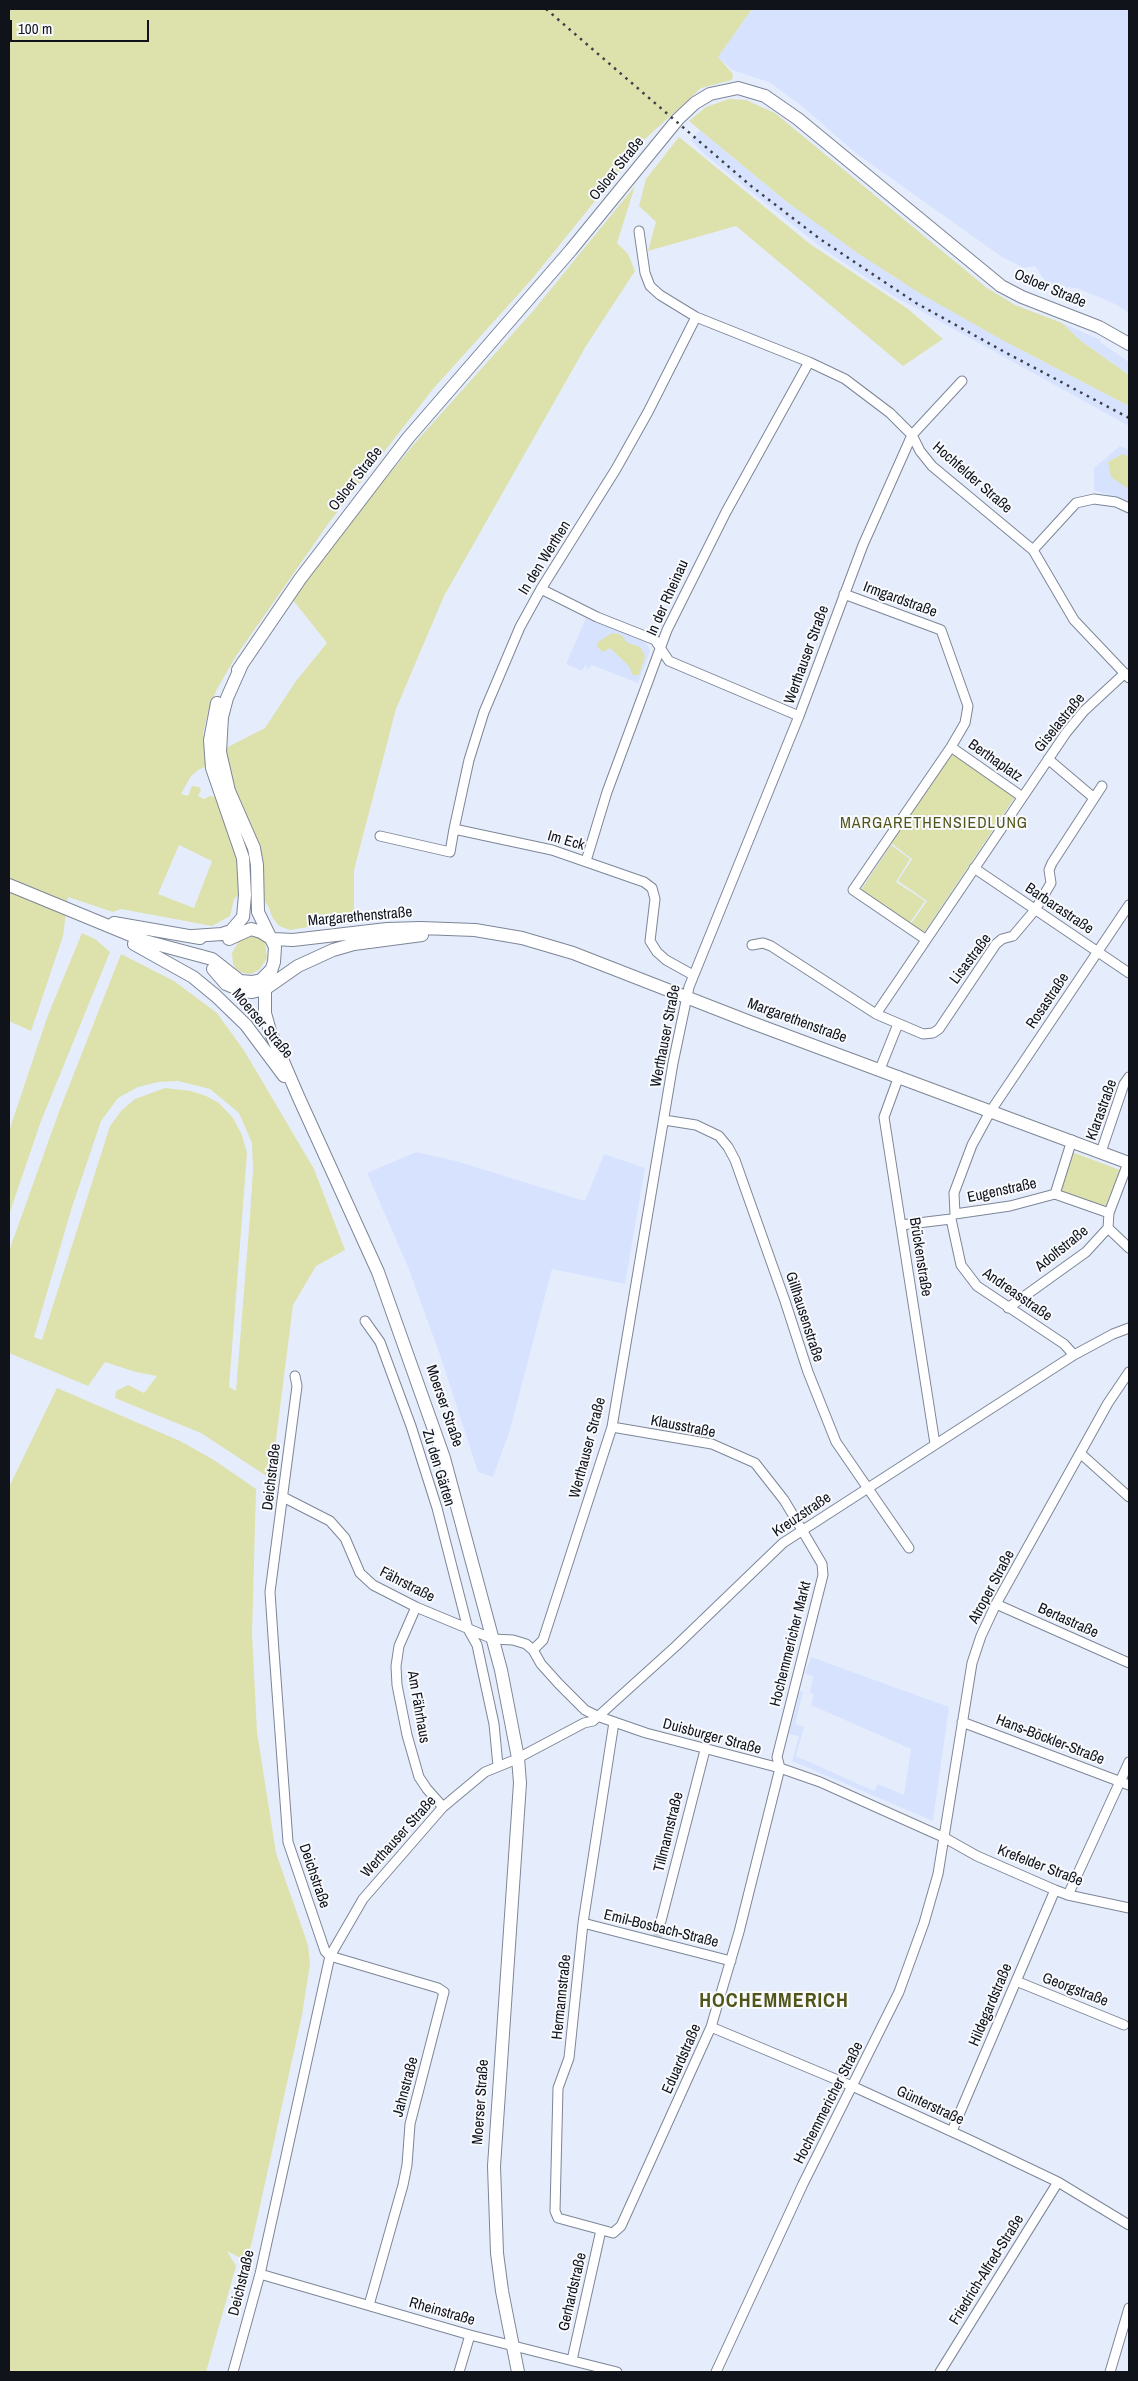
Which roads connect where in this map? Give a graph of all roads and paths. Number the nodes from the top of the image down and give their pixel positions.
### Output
1 (639, 231) dead end
2 (696, 317) junction
3 (1129, 344) edge
4 (809, 362) junction
5 (962, 382) dead end
6 (912, 435) junction
7 (1129, 508) edge
8 (1034, 550) junction
9 (541, 589) junction
10 (844, 594) junction
11 (660, 650) junction
12 (243, 662) junction
13 (1127, 675) edge
14 (799, 716) junction
15 (951, 747) junction
16 (1048, 759) junction
17 (1102, 786) dead end
18 (1021, 796) junction
19 (1094, 798) junction
20 (454, 829) junction
21 (380, 836) dead end
22 (586, 861) junction
23 (974, 868) junction
24 (9, 885) edge
25 (1129, 905) edge
26 (1035, 910) junction
27 (92, 919) junction
28 (449, 930) junction
29 (193, 936) junction
30 (273, 939) junction
31 (925, 939) junction
32 (752, 944) dead end
33 (1097, 952) junction
34 (197, 954) junction
35 (270, 971) junction
36 (1129, 973) edge
37 (693, 975) junction
38 (265, 989) junction
39 (686, 997) junction
40 (876, 1014) junction
41 (898, 1024) junction
42 (880, 1069) junction
43 (899, 1076) junction
44 (1129, 1078) edge
45 (298, 1096) junction
46 (990, 1112) junction
47 (664, 1120) junction
48 (1072, 1140) junction
49 (1101, 1152) junction
50 (1129, 1163) edge
51 (1055, 1194) junction
52 (1109, 1213) junction
53 (953, 1216) junction
54 (901, 1224) junction
55 (1108, 1228) junction
56 (1129, 1248) edge
57 (1008, 1308) junction
58 (365, 1321) dead end
59 (1129, 1328) edge
60 (1074, 1355) junction
61 (1129, 1372) edge
62 (295, 1376) dead end
63 (612, 1427) junction
64 (935, 1444) junction
65 (1080, 1454) junction
66 (867, 1488) junction
67 (283, 1497) junction
68 (1129, 1497) edge
69 (802, 1530) junction
70 (909, 1548) dead end
71 (996, 1604) junction
72 (416, 1607) junction
73 (468, 1629) junction
74 (493, 1639) junction
75 (533, 1650) junction
76 (1129, 1663) edge
77 (597, 1716) junction
78 (614, 1722) junction
79 (962, 1722) junction
80 (705, 1750) junction
81 (515, 1760) junction
82 (1129, 1762) edge
83 (498, 1766) junction
84 (780, 1768) junction
85 (1125, 1783) edge
86 (443, 1807) junction
87 (945, 1838) junction
88 (1054, 1890) junction
89 (1068, 1895) junction
90 (1129, 1908) edge
91 (661, 1921) tunnel mouth
92 (583, 1923) junction
93 (330, 1956) junction
94 (731, 1961) junction
95 (1016, 1981) junction
96 (1124, 2025) dead end
97 (711, 2027) junction
98 (852, 2086) junction
99 (952, 2131) junction
100 (1058, 2182) junction
101 (1129, 2225) edge
102 (601, 2230) junction
103 (613, 2233) joint
104 (260, 2274) junction
105 (369, 2304) junction
106 (1129, 2308) edge
107 (470, 2335) junction
108 (512, 2344) junction
109 (572, 2360) junction
110 (233, 2372) edge
111 (459, 2372) edge
112 (518, 2372) edge
113 (617, 2372) edge
114 (716, 2372) edge
115 (940, 2372) edge
116 (1110, 2372) edge

1 - 2 street, Hochfelder Straße
2 - 4 street, Hochfelder Straße
2 - 9 street, In den Werthen
3 - 12 main road, Osloer Straße
4 - 6 street, Hochfelder Straße
4 - 11 street, In der Rheinau
5 - 6 street, Werthauser Straße
6 - 8 street, Hochfelder Straße
6 - 10 street, Werthauser Straße
7 - 8 street
8 - 13 street, Hochfelder Straße
9 - 11 street
9 - 20 street, In den Werthen
10 - 14 street, Werthauser Straße
10 - 15 street, Irmgardstraße
11 - 14 street
11 - 22 street, In der Rheinau
12 - 29 main road, Osloer Straße
12 - 30 main road, Osloer Straße
13 - 16 street, Giselastraße
14 - 37 street, Werthauser Straße
15 - 18 street, Berthaplatz
15 - 31 street, Berthaplatz
16 - 18 street, Giselastraße
16 - 19 street
17 - 19 street, Lisastraße
18 - 23 street, Berthaplatz
19 - 26 street, Lisastraße
20 - 21 street
20 - 22 street, Im Eck
22 - 37 street, Im Eck
23 - 26 street, Barbarastraße
23 - 31 street, Berthaplatz
24 - 27 main road
25 - 33 street, Rosastraße
26 - 33 street, Barbarastraße
26 - 41 street, Lisastraße
27 - 29 main road
27 - 34 main road
27 - 45 main road, Moerser Straße
28 - 30 main road, Margarethenstraße
28 - 38 main road, Margarethenstraße
28 - 39 main road, Margarethenstraße
29 - 30 main road
30 - 35 main road, Moerser Straße
31 - 40 street, Berthaplatz
32 - 40 street, Lisastraße
33 - 36 street, Barbarastraße
33 - 46 street, Rosastraße
34 - 35 main road
34 - 38 main road
35 - 38 main road, Moerser Straße
37 - 39 street, Werthauser Straße
38 - 45 main road, Moerser Straße
39 - 42 main road, Margarethenstraße
39 - 47 street, Werthauser Straße
40 - 41 street, Lisastraße
41 - 42 street
42 - 43 main road, Margarethenstraße
43 - 46 main road, Margarethenstraße
43 - 54 street, Brückenstraße
44 - 49 street, Klarastraße
45 - 74 main road, Moerser Straße
46 - 48 main road, Margarethenstraße
46 - 53 street, Andreasstraße
47 - 63 street, Werthauser Straße
47 - 66 street, Gillhausenstraße
48 - 49 main road, Margarethenstraße
48 - 51 street
49 - 50 main road, Margarethenstraße
50 - 52 street
51 - 52 street
51 - 53 street, Eugenstraße
52 - 55 street
53 - 54 street, Eugenstraße
53 - 57 street, Andreasstraße
54 - 64 street, Brückenstraße
55 - 56 street
55 - 57 street, Adolfstraße
57 - 60 street, Andreasstraße
58 - 73 street, Zu den Gärten
59 - 60 street, Kreuzstraße
60 - 64 street, Kreuzstraße
61 - 65 street, Atroper Straße
62 - 67 street, Deichstraße
63 - 69 street, Klausstraße
63 - 75 street, Werthauser Straße
64 - 66 street, Kreuzstraße
65 - 68 street
65 - 71 street, Atroper Straße
66 - 69 street, Kreuzstraße
66 - 70 street, Gillhausenstraße
67 - 72 street, Fährstraße
67 - 93 street, Deichstraße
69 - 77 street, Kreuzstraße
69 - 84 street, Hochemmericher Markt
71 - 76 street, Bertastraße
71 - 79 street, Atroper Straße
72 - 73 street, Fährstraße
72 - 86 street, Am Fährhaus
73 - 74 street, Fährstraße
73 - 83 street
74 - 75 street
74 - 81 main road, Moerser Straße
75 - 77 street, Duisburger Straße
77 - 78 street, Duisburger Straße
77 - 81 street, Kreuzstraße
78 - 80 street, Duisburger Straße
78 - 92 street, Hermannstraße
79 - 85 street, Hans-Böckler-Straße
79 - 87 street, Atroper Straße
80 - 84 street, Duisburger Straße
80 - 91 street, Tillmannstraße
81 - 83 street, Werthauser Straße
81 - 108 main road, Moerser Straße
82 - 85 street
83 - 86 street, Werthauser Straße
84 - 87 street, Duisburger Straße
84 - 94 street, Eduardstraße
85 - 89 street
86 - 93 street, Werthauser Straße
87 - 88 street, Krefelder Straße
87 - 98 street, Hochemmericher Straße
88 - 89 street, Krefelder Straße
88 - 95 street, Hildegardstraße
89 - 90 street, Krefelder Straße
92 - 94 street, Emil-Bosbach-Straße
92 - 102 street, Hermannstraße
93 - 104 street, Deichstraße
93 - 105 street, Jahnstraße
94 - 97 street, Eduardstraße
95 - 96 street, Georgstraße
95 - 99 street, Hildegardstraße
97 - 98 street, Günterstraße
97 - 103 street, Eduardstraße
98 - 99 street, Günterstraße
98 - 114 street, Hochemmericher Straße
99 - 100 street, Günterstraße
100 - 101 street, Günterstraße
100 - 115 street, Friedrich-Alfred-Straße
102 - 103 street, Hermannstraße
102 - 109 street, Gerhardstraße
104 - 105 street, Rheinstraße
104 - 110 street, Deichstraße
105 - 107 street, Rheinstraße
106 - 116 street
107 - 108 street, Rheinstraße
107 - 111 street
108 - 109 street, Rheinstraße
108 - 112 main road, Moerser Straße
109 - 113 street, Rheinstraße

